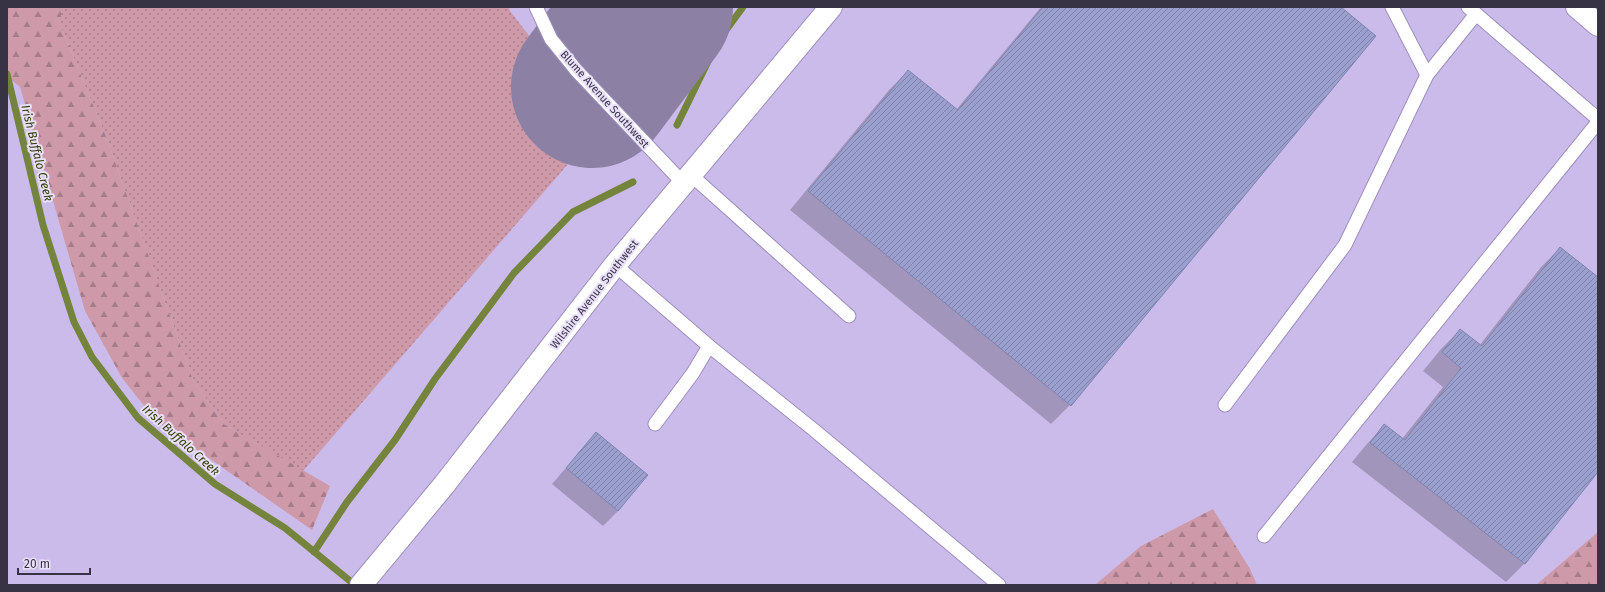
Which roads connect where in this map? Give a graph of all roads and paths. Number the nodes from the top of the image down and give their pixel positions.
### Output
1 (536, 7) edge
2 (831, 7) edge
3 (1392, 7) edge
4 (1577, 7) edge
5 (1472, 10) edge
6 (1598, 25) edge
7 (1427, 75) junction
8 (1598, 119) edge
9 (1598, 122) edge
10 (687, 179) junction
11 (615, 265) junction
12 (849, 316) dead end
13 (709, 346) junction
14 (1225, 405) dead end
15 (655, 424) dead end
16 (1264, 536) dead end
17 (362, 585) edge
18 (1000, 585) edge

1 - 10 lane, Blume Avenue Southwest
2 - 10 street, Wilshire Avenue Southwest
3 - 7 lane
4 - 6 street
5 - 7 lane
5 - 8 lane
7 - 14 lane
9 - 16 lane
10 - 11 street, Wilshire Avenue Southwest
10 - 12 lane, Blume Avenue Southwest
11 - 13 lane
11 - 17 street, Wilshire Avenue Southwest
13 - 15 lane
13 - 18 lane

